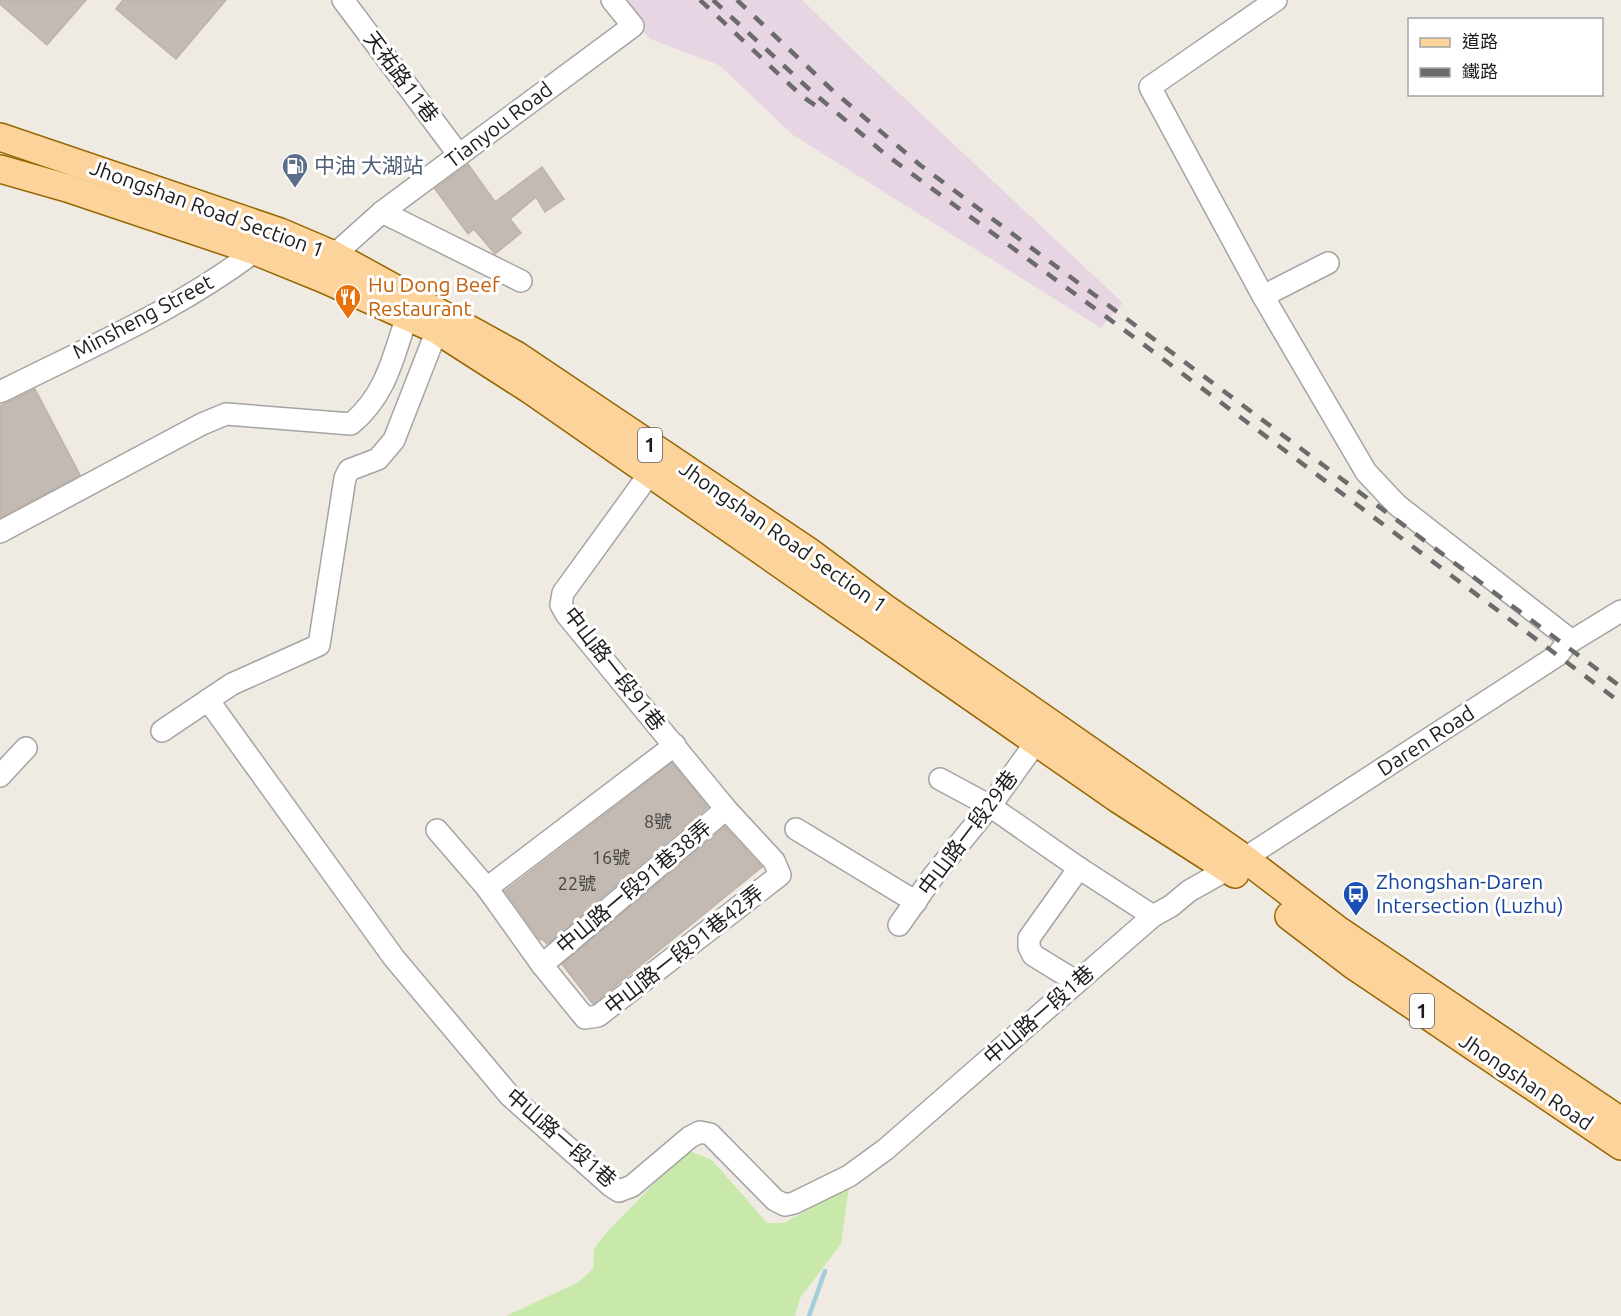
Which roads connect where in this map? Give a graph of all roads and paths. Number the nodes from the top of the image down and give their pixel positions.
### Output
1 (343, 0) edge
2 (612, 0) edge
3 (1276, 0) edge
4 (0, 137) edge
5 (459, 155) junction
6 (1, 175) edge
7 (382, 212) junction
8 (280, 232) junction
9 (255, 251) junction
10 (1328, 263) dead end
11 (329, 267) junction
12 (521, 281) dead end
13 (1263, 296) junction
14 (407, 316) junction
15 (437, 330) junction
16 (0, 392) edge
17 (656, 464) junction
18 (0, 532) edge
19 (1621, 612) edge
20 (1572, 641) junction
21 (208, 700) junction
22 (162, 731) dead end
23 (1037, 741) junction
24 (675, 745) junction
25 (26, 748) dead end
26 (0, 776) edge
27 (940, 779) dead end
28 (990, 806) junction
29 (726, 809) junction
30 (796, 829) dead end
31 (437, 830) dead end
32 (1236, 863) junction
33 (1079, 868) junction
34 (780, 875) joint
35 (487, 888) junction
36 (916, 902) junction
37 (1154, 916) junction
38 (900, 925) dead end
39 (542, 965) junction
40 (1077, 982) junction
41 (1621, 1121) edge
42 (1621, 1146) edge

1 - 5 street, 天祐路11巷
2 - 5 street, Tianyou Road
3 - 13 street
4 - 8 main road, Jhongshan Road Section 1 / 1
5 - 7 street, Tianyou Road
6 - 9 main road, Jhongshan Road Section 1 / 1
7 - 11 street, Tianyou Road
7 - 12 street
8 - 9 street, Minsheng Street
8 - 11 main road, Jhongshan Road Section 1 / 1
9 - 11 main road, Jhongshan Road Section 1 / 1
9 - 16 street, Minsheng Street
10 - 13 street
11 - 14 main road, Jhongshan Road Section 1 / 1
11 - 17 main road, Jhongshan Road Section 1 / 1
13 - 20 street
14 - 15 main road, Jhongshan Road Section 1 / 1
14 - 18 street
15 - 17 main road, Jhongshan Road Section 1 / 1
15 - 21 street
17 - 23 main road, Jhongshan Road Section 1 / 1
17 - 24 street, 中山路一段91巷
17 - 32 main road, Jhongshan Road Section 1 / 1
19 - 20 street, Daren Road
20 - 32 street, Daren Road
21 - 22 street
21 - 40 street, 中山路一段1巷
23 - 28 street, 中山路一段29巷
23 - 32 main road, Jhongshan Road Section 1 / 1
24 - 29 street, 中山路一段91巷
24 - 35 street
25 - 26 street
27 - 28 street
28 - 33 street
28 - 36 street, 中山路一段29巷
29 - 34 street, 中山路一段91巷
29 - 39 street, 中山路一段91巷38弄
30 - 36 street
31 - 35 street
32 - 37 street, 中山路一段1巷
32 - 41 main road, Jhongshan Road / 1
32 - 42 main road, Jhongshan Road / 1
33 - 37 street
33 - 40 street
34 - 39 street, 中山路一段91巷42弄
35 - 39 street
36 - 38 street, 中山路一段29巷
37 - 40 street, 中山路一段1巷

